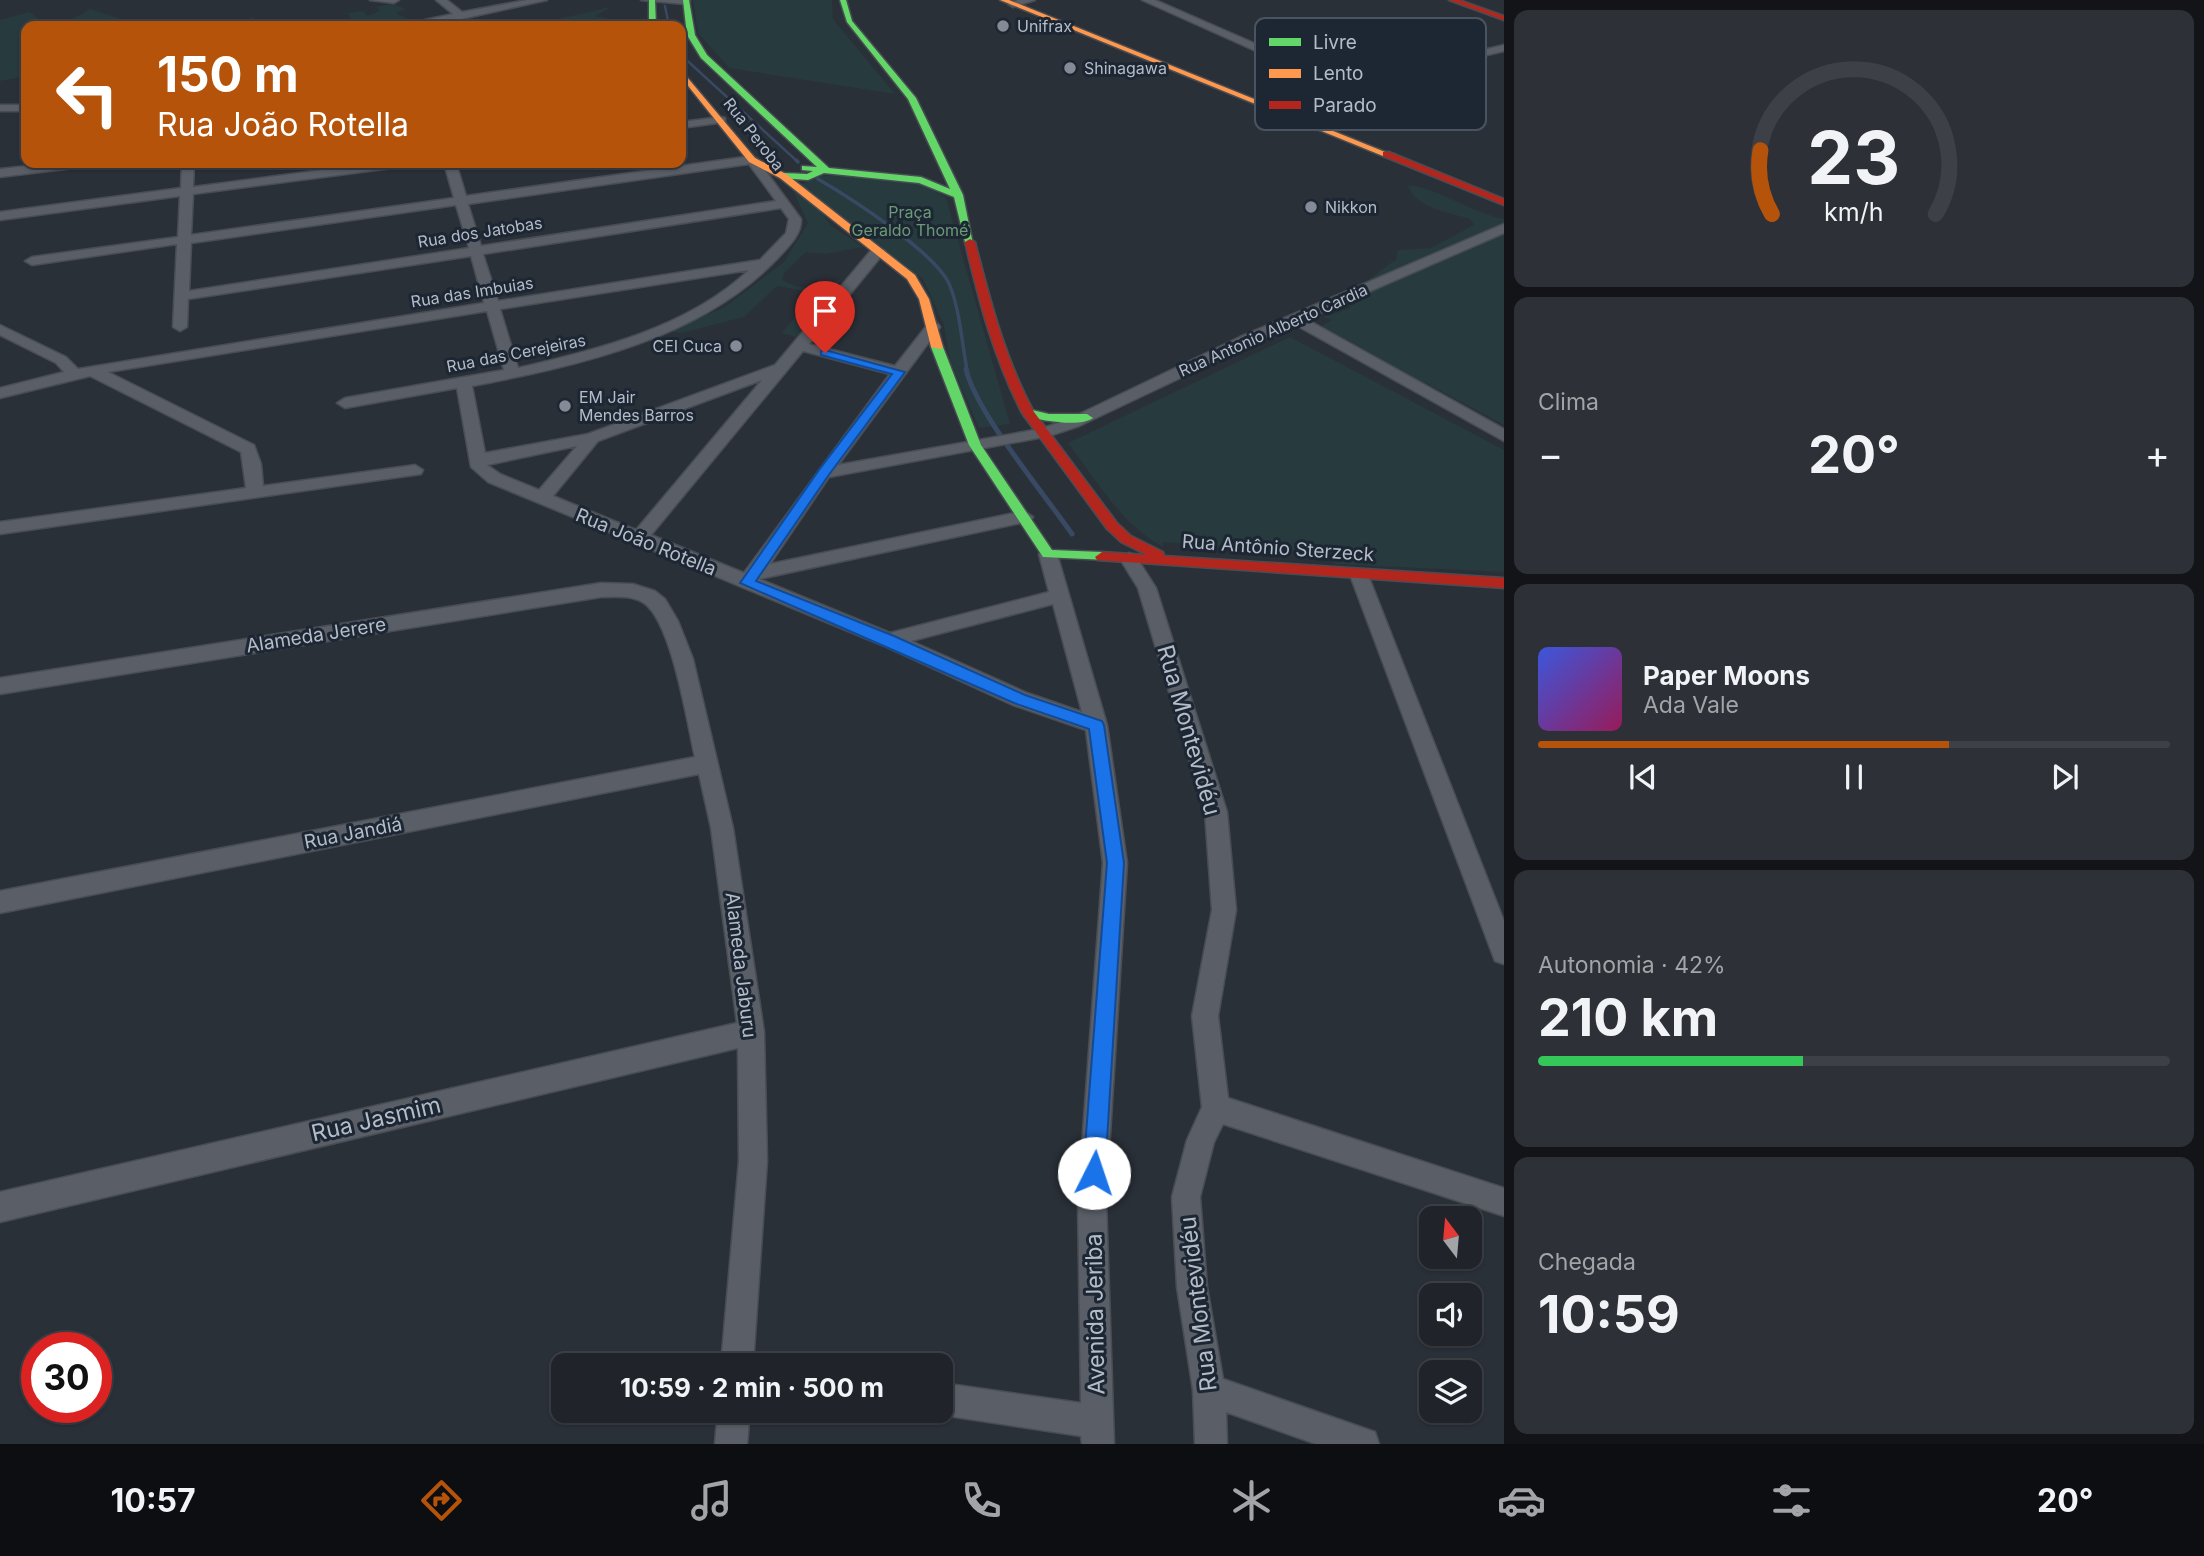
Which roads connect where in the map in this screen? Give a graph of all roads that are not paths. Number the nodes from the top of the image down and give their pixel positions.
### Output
1 (375, 0) edge
2 (394, 0) edge
3 (441, 0) edge
4 (542, 0) edge
5 (650, 0) edge
6 (685, 0) edge
7 (843, 0) edge
8 (1030, 0) edge
9 (1036, 0) edge
10 (1147, 0) edge
11 (1452, 0) edge
12 (1008, 2) edge
13 (461, 16) junction
14 (1504, 18) edge
15 (432, 21) edge
16 (652, 21) edge
17 (1255, 47) edge
18 (1504, 48) edge
19 (1486, 52) edge
20 (1486, 59) edge
21 (1492, 61) dead end
22 (688, 86) edge
23 (1255, 87) edge
24 (1, 102) edge
25 (1255, 102) edge
26 (21, 107) edge
27 (721, 120) junction
28 (686, 124) edge
29 (1324, 130) edge
30 (1366, 130) edge
31 (752, 160) junction
32 (41, 168) edge
33 (188, 168) edge
34 (363, 168) edge
35 (451, 168) edge
36 (825, 169) junction
37 (0, 173) edge
38 (947, 173) junction
39 (773, 174) junction
40 (921, 180) junction
41 (1504, 184) edge
42 (186, 192) junction
43 (958, 195) junction
44 (460, 200) junction
45 (1504, 202) edge
46 (784, 204) junction
47 (0, 216) edge
48 (1504, 228) edge
49 (183, 240) junction
50 (476, 251) junction
51 (878, 251) junction
52 (32, 261) dead end
53 (767, 263) junction
54 (181, 296) junction
55 (493, 306) junction
56 (1296, 319) junction
57 (180, 327) dead end
58 (933, 327) junction
59 (0, 329) edge
60 (801, 346) junction
61 (941, 360) junction
62 (782, 367) junction
63 (903, 367) junction
64 (93, 371) junction
65 (512, 373) junction
66 (75, 374) junction
67 (464, 382) junction
68 (718, 391) junction
69 (0, 393) edge
70 (345, 403) dead end
71 (750, 404) junction
72 (1028, 413) junction
73 (1087, 418) junction
74 (1043, 433) junction
75 (1504, 436) edge
76 (592, 438) junction
77 (981, 444) junction
78 (478, 458) junction
79 (415, 470) dead end
80 (823, 473) junction
81 (255, 493) junction
82 (541, 499) junction
83 (1024, 517) junction
84 (0, 528) edge
85 (639, 538) junction
86 (1048, 554) junction
87 (1129, 559) junction
88 (1174, 562) junction
89 (1360, 575) junction
90 (751, 578) junction
91 (1504, 583) edge
92 (633, 591) joint
93 (1062, 594) junction
94 (889, 640) junction
95 (0, 686) edge
96 (1096, 725) junction
97 (705, 764) junction
98 (0, 902) edge
99 (1504, 953) edge
100 (751, 1032) junction
101 (1216, 1108) junction
102 (1504, 1202) edge
103 (0, 1207) edge
104 (738, 1353) edge
105 (1209, 1390) junction
106 (953, 1401) edge
107 (733, 1423) edge
108 (1098, 1433) edge
109 (731, 1444) edge
110 (1211, 1444) edge
111 (1363, 1444) edge

1 - 2 street
3 - 13 street
4 - 13 street
5 - 6 street
5 - 16 street
6 - 36 street
7 - 38 street
8 - 12 street
9 - 23 street
10 - 17 street
11 - 14 street
12 - 25 street
13 - 15 street
18 - 19 street
20 - 21 street
22 - 27 street, Rua Peroba
24 - 26 street
27 - 28 street
27 - 31 street, Rua Peroba
29 - 45 street
30 - 41 street
31 - 39 street
31 - 44 street
32 - 37 street
33 - 42 street
34 - 42 street
35 - 44 street
36 - 39 street
36 - 40 street
38 - 40 street
38 - 43 street
39 - 46 street, Rua Peroba
39 - 51 street
40 - 43 street
42 - 47 street
42 - 49 street
43 - 72 street
44 - 49 street
44 - 50 street
46 - 50 street, Rua dos Jatobas
46 - 53 street, Rua das Cerejeiras
48 - 56 street, Rua Antonio Alberto Cardia
49 - 52 street
49 - 54 street
50 - 54 street, Rua dos Jatobas
50 - 55 street
51 - 58 street
51 - 60 street
53 - 55 street, Rua das Imbuias
53 - 65 street, Rua das Cerejeiras
54 - 57 street
55 - 64 street, Rua das Imbuias
55 - 65 street
56 - 73 street, Rua Antonio Alberto Cardia
56 - 75 street
58 - 61 street
58 - 63 street
59 - 66 street
60 - 62 street
60 - 63 street
61 - 63 street
61 - 77 street
62 - 68 street
62 - 71 street
63 - 80 street
64 - 66 street, Rua das Imbuias
64 - 81 street
65 - 67 street, Rua das Cerejeiras
66 - 69 street, Rua das Imbuias
67 - 70 street, Rua das Cerejeiras
67 - 78 street
68 - 71 street
68 - 76 street
71 - 85 street
72 - 73 street
72 - 74 street
73 - 74 street, Rua Antonio Alberto Cardia
74 - 77 street, Rua Antonio Alberto Cardia
74 - 88 street
76 - 78 street
76 - 82 street
77 - 80 street, Rua Antonio Alberto Cardia
77 - 83 street
78 - 82 street, Rua João Rotella
79 - 81 street
80 - 90 street
81 - 84 street
82 - 85 street, Rua João Rotella
83 - 86 street
83 - 90 street
85 - 90 street, Rua João Rotella
86 - 87 street, Rua Antônio Sterzeck
86 - 93 street, Avenida Jeriba
87 - 88 street, Rua Antônio Sterzeck
87 - 101 street, Rua Montevidéu
88 - 89 street, Rua Antônio Sterzeck
89 - 91 street, Rua Antônio Sterzeck
89 - 99 street
90 - 94 street, Rua João Rotella
92 - 95 street, Alameda Jerere
92 - 97 street, Alameda Jaburu
93 - 94 street
93 - 96 street, Avenida Jeriba
94 - 96 street, Rua João Rotella
96 - 108 street, Avenida Jeriba
97 - 98 street, Rua Jandiá
97 - 100 street, Alameda Jaburu
100 - 103 street, Rua Jasmim
100 - 104 street, Alameda Jaburu
101 - 102 street
101 - 105 street, Rua Montevidéu
105 - 110 street, Rua Montevidéu
105 - 111 street
106 - 108 street
107 - 109 street

